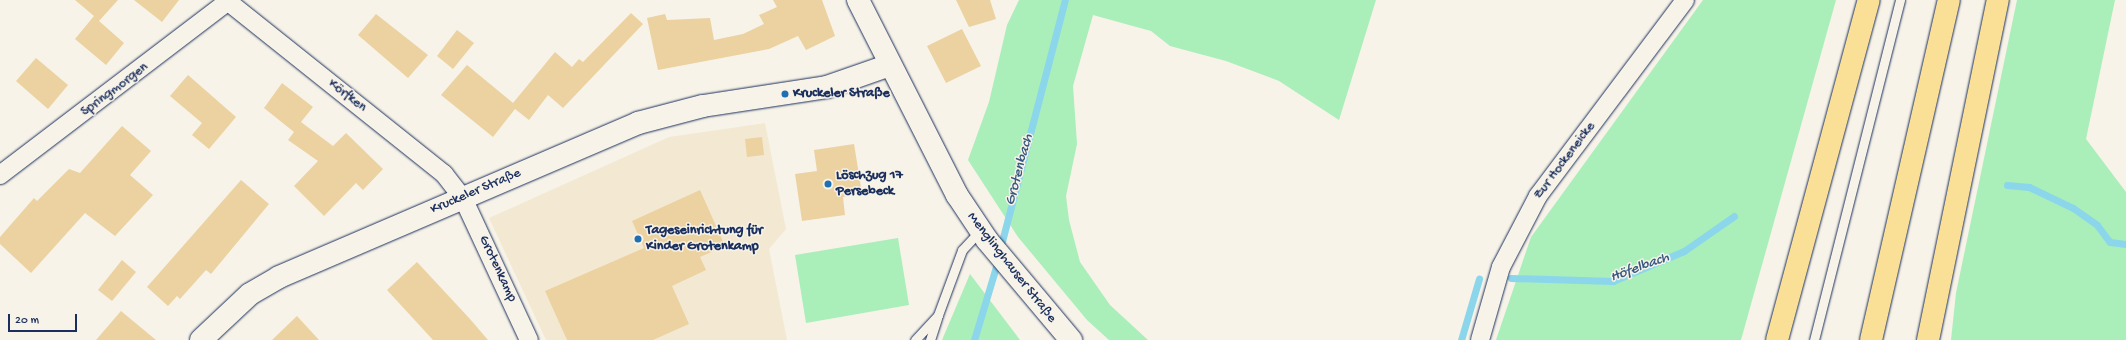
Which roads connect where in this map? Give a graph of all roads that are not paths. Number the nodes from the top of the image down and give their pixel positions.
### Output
1 (858, 0) edge
2 (1686, 0) edge
3 (1869, 0) edge
4 (1900, 0) edge
5 (1949, 0) edge
6 (1998, 0) edge
7 (227, 1) edge
8 (890, 65) junction
9 (0, 175) edge
10 (463, 198) junction
11 (1952, 224) junction
12 (984, 236) junction
13 (938, 315) junction
14 (201, 340) edge
15 (529, 340) edge
16 (915, 340) edge
17 (930, 340) edge
18 (1071, 340) edge
19 (1480, 340) edge
20 (1777, 340) edge
21 (1814, 340) edge
22 (1871, 340) edge
23 (1919, 340) edge
24 (1928, 340) edge

1 - 8 street, Menglinghauser Straße
2 - 19 street, Zur Hockeneicke
3 - 20 highway
4 - 21 lane
5 - 22 highway
6 - 11 highway
7 - 9 street, Springmorgen
7 - 10 street, Körfken
8 - 10 street, Kruckeler Straße
8 - 12 street, Menglinghauser Straße
10 - 14 street, Kruckeler Straße
10 - 15 street, Grotenkamp
11 - 23 lane
11 - 24 highway
12 - 13 lane
12 - 18 street, Menglinghauser Straße
13 - 16 lane
13 - 17 lane

